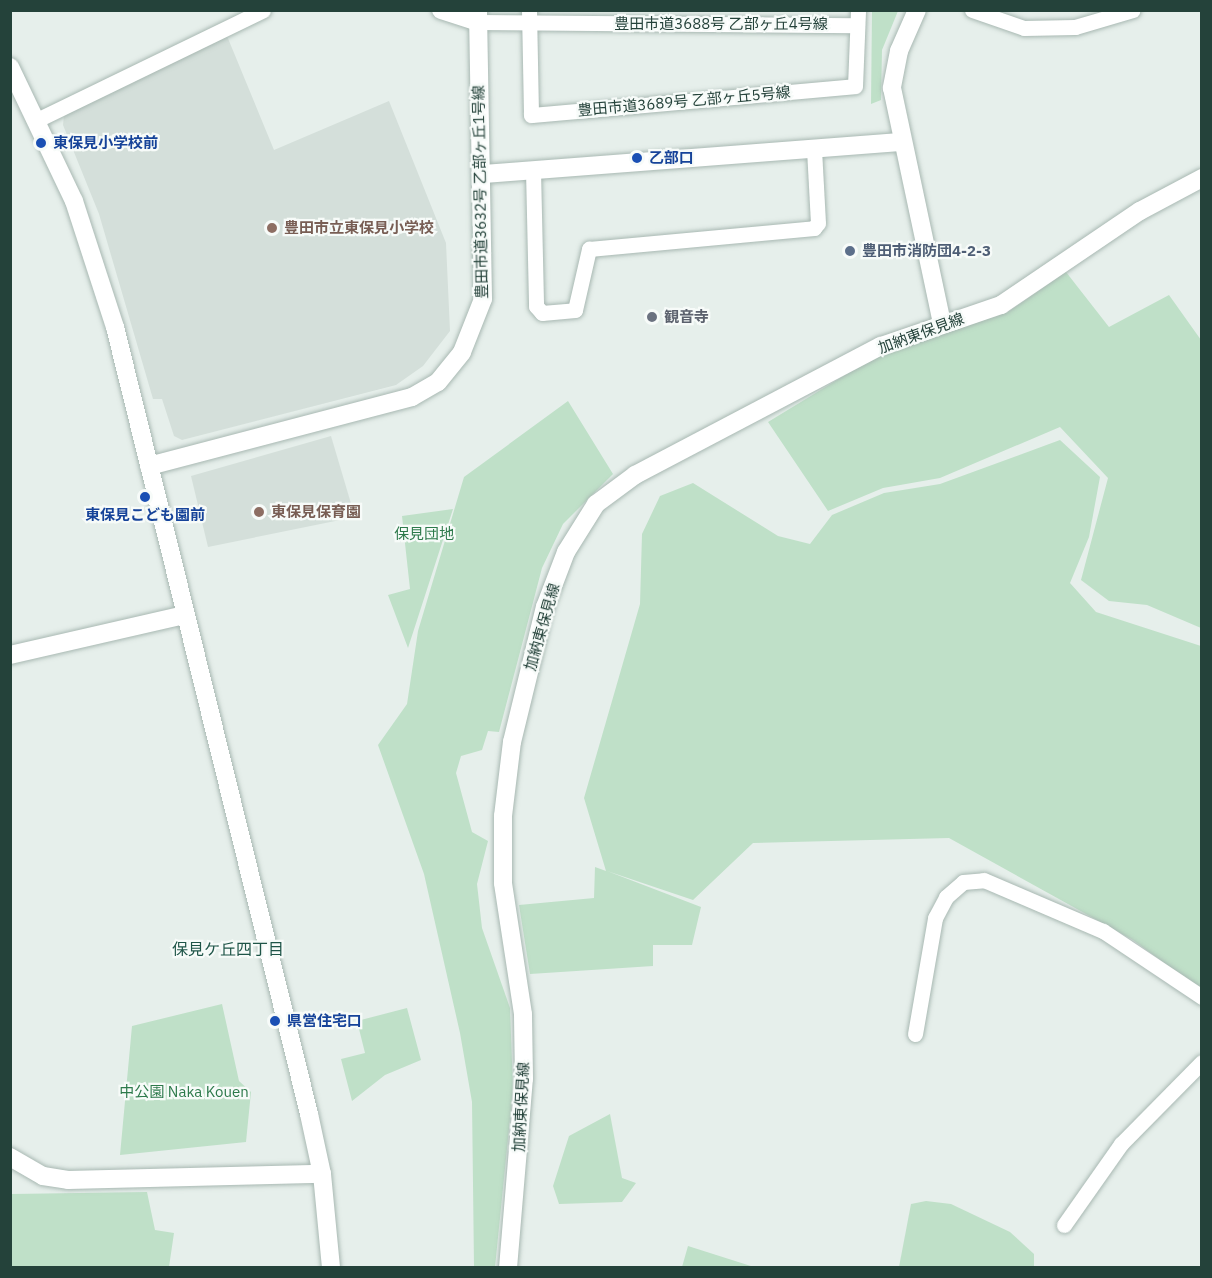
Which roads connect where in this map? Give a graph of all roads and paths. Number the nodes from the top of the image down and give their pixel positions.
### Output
1 (263, 10) edge
2 (441, 10) edge
3 (917, 10) edge
4 (972, 10) edge
5 (1133, 10) edge
6 (478, 16) edge
7 (529, 17) edge
8 (603, 17) edge
9 (857, 18) edge
10 (10, 67) edge
11 (39, 119) junction
12 (902, 142) junction
13 (814, 149) junction
14 (533, 170) junction
15 (483, 174) junction
16 (1202, 177) edge
17 (942, 323) junction
18 (149, 466) junction
19 (185, 615) junction
20 (10, 655) edge
21 (1202, 998) edge
22 (915, 1034) dead end
23 (1202, 1062) edge
24 (10, 1157) edge
25 (322, 1174) junction
26 (1064, 1225) dead end
27 (331, 1268) edge
28 (508, 1268) edge

1 - 11 street
2 - 6 street
3 - 12 street
4 - 5 street
6 - 7 street, 豊田市道3688号 乙部ヶ丘4号線
6 - 15 street, 豊田市道3632号 乙部ヶ丘1号線
7 - 8 street, 豊田市道3688号 乙部ヶ丘4号線
7 - 9 street, 豊田市道3689号 乙部ヶ丘5号線
8 - 9 street, 豊田市道3688号 乙部ヶ丘4号線
10 - 11 street
11 - 18 street
12 - 13 street
12 - 17 street
13 - 14 street
13 - 14 street
14 - 15 street
15 - 18 street, 豊田市道3632号 乙部ヶ丘1号線
16 - 17 street, 加納東保見線
17 - 28 street, 加納東保見線
18 - 19 street
19 - 20 street
19 - 25 street
21 - 22 street
23 - 26 street
24 - 25 street
25 - 27 street

